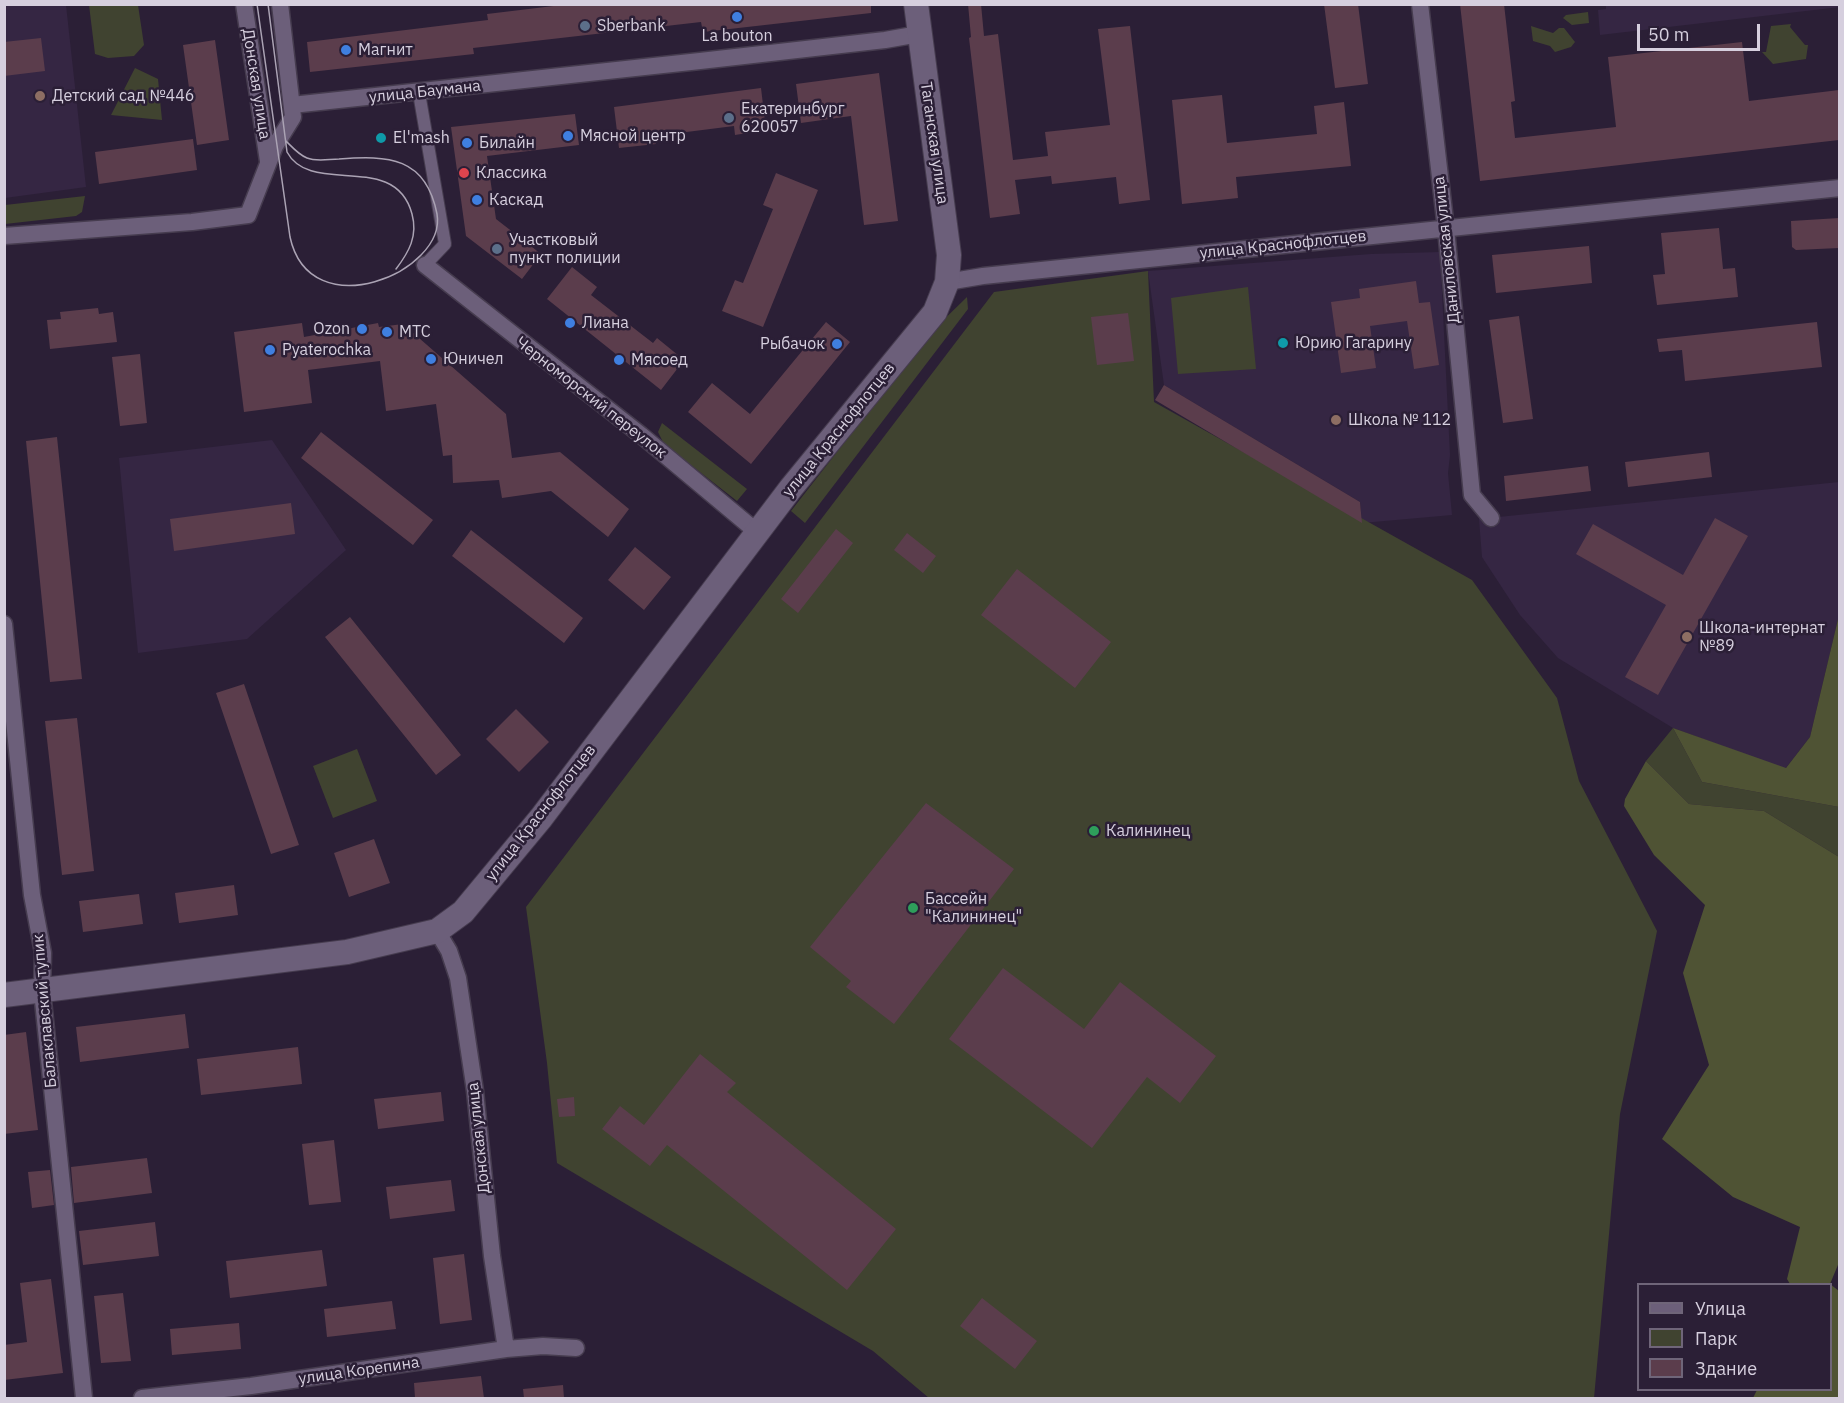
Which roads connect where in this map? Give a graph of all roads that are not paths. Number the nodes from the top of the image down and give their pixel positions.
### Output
1 (244, 4) edge
2 (280, 4) edge
3 (916, 4) edge
4 (1420, 4) edge
5 (920, 34) junction
6 (419, 93) junction
7 (292, 105) junction
8 (268, 163) junction
9 (1839, 188) edge
10 (1446, 228) junction
11 (4, 236) edge
12 (425, 265) joint
13 (947, 282) junction
14 (1491, 518) dead end
15 (757, 532) junction
16 (4, 624) edge
17 (437, 931) junction
18 (42, 991) junction
19 (4, 995) edge
20 (576, 1348) dead end
21 (506, 1349) junction
22 (84, 1398) edge
23 (142, 1398) edge

1 - 8 street, Донская улица
2 - 7 street, Донская улица
3 - 5 main road, Таганская улица
4 - 10 street, Даниловская улица
5 - 6 street, улица Баумана
5 - 13 main road, Таганская улица
6 - 7 street, улица Баумана
6 - 12 street
7 - 8 street
8 - 11 street
9 - 10 street, улица Краснофлотцев
10 - 13 street, улица Краснофлотцев
10 - 14 street, Даниловская улица
12 - 15 street, Черноморский переулок
13 - 15 main road, улица Краснофлотцев
15 - 17 main road, улица Краснофлотцев
16 - 18 street, Балаклавский тупик
17 - 18 main road, улица Краснофлотцев
17 - 21 street, Донская улица
18 - 19 main road, улица Краснофлотцев
18 - 22 street, Балаклавский тупик
20 - 21 street, улица Корепина
21 - 23 street, улица Корепина

